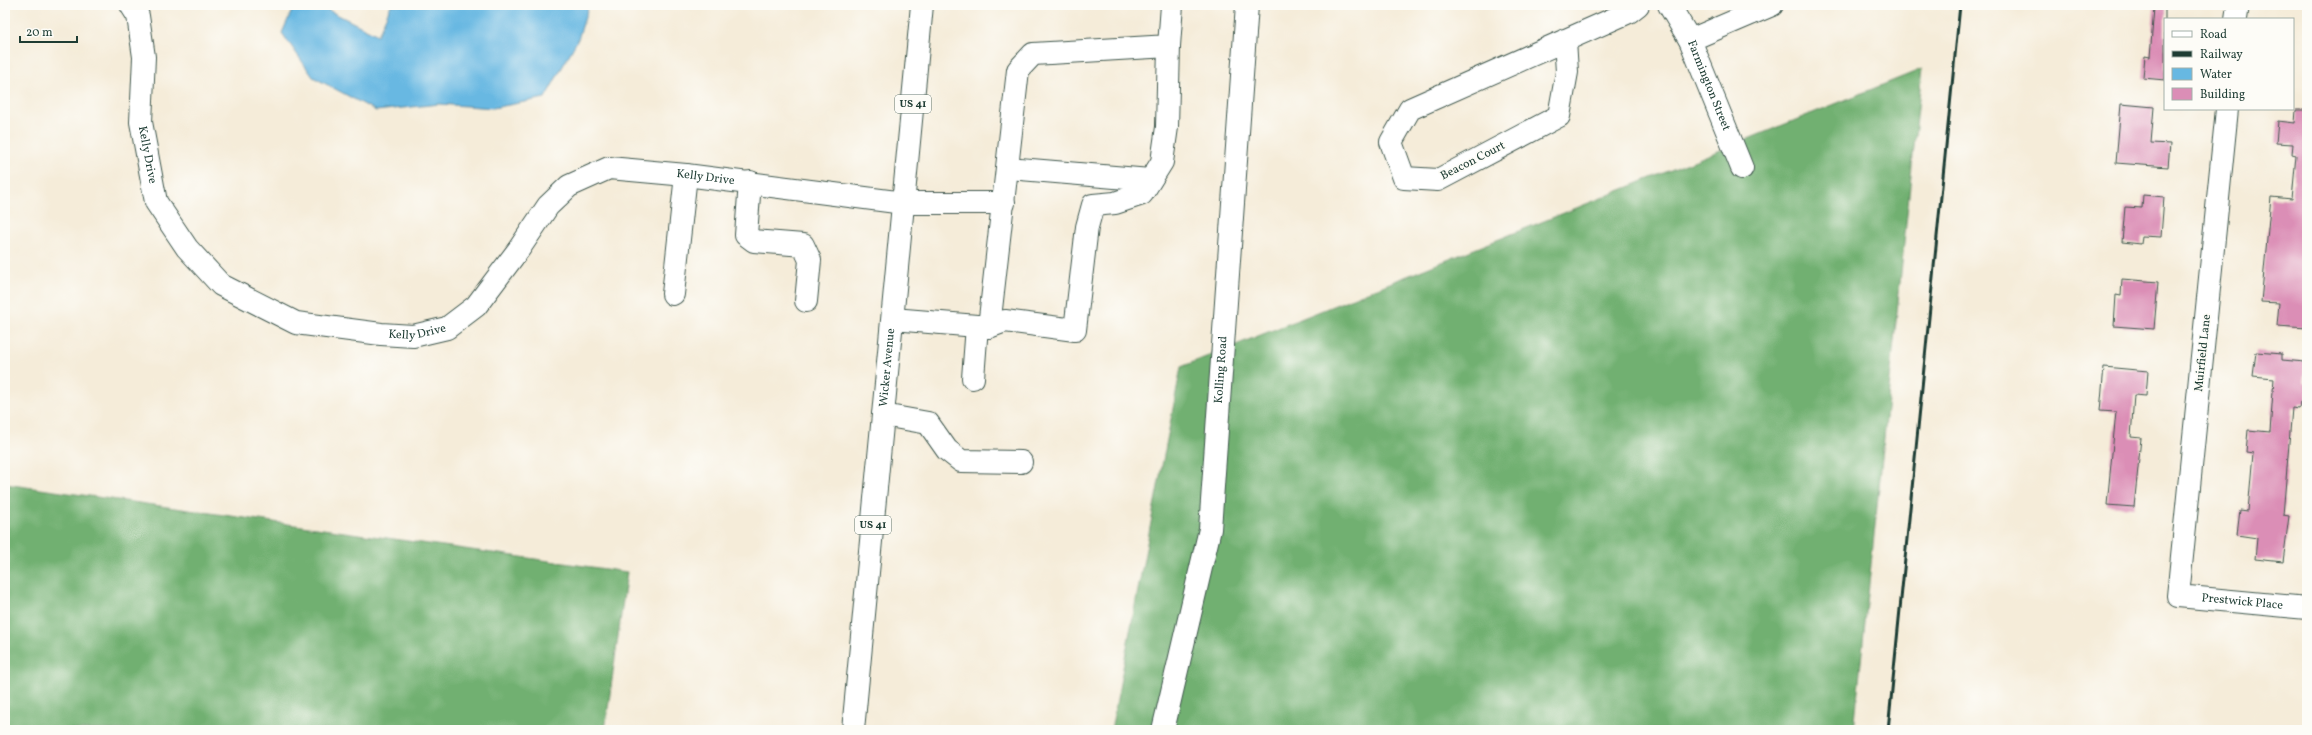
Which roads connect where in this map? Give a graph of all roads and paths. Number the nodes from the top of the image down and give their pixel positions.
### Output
1 (131, 5) edge
2 (922, 5) edge
3 (1172, 5) edge
4 (1247, 5) edge
5 (1638, 5) edge
6 (1669, 5) edge
7 (1772, 5) edge
8 (2238, 5) edge
9 (2236, 18) edge
10 (1565, 40) junction
11 (1690, 40) junction
12 (1169, 46) junction
13 (2227, 110) edge
14 (1008, 168) junction
15 (1742, 168) dead end
16 (686, 175) junction
17 (1150, 180) junction
18 (750, 182) junction
19 (904, 203) junction
20 (1004, 203) junction
21 (673, 294) dead end
22 (806, 301) dead end
23 (893, 319) junction
24 (983, 326) junction
25 (973, 378) dead end
26 (884, 415) junction
27 (1022, 462) dead end
28 (2178, 596) joint
29 (2307, 608) edge
30 (853, 730) edge
31 (1163, 730) edge

1 - 16 main road, Kelly Drive
2 - 19 main road, Wicker Avenue / US 41
3 - 12 main road
4 - 31 main road, Kolling Road
5 - 10 main road, Beacon Court
6 - 11 main road, Farmington Street
7 - 11 main road
8 - 9 main road
10 - 10 main road, Beacon Court
11 - 15 main road, Farmington Street
12 - 14 main road
12 - 17 main road
13 - 28 main road, Muirfield Lane
14 - 17 main road
14 - 20 main road
16 - 18 main road, Kelly Drive
16 - 21 main road
17 - 24 main road
18 - 19 main road, Kelly Drive
18 - 22 main road
19 - 20 main road, Kelly Drive
19 - 23 main road, Wicker Avenue / US 41
20 - 24 main road
23 - 24 main road
23 - 26 main road, Wicker Avenue / US 41
24 - 25 main road
26 - 27 main road
26 - 30 main road, Wicker Avenue / US 41
28 - 29 main road, Prestwick Place

